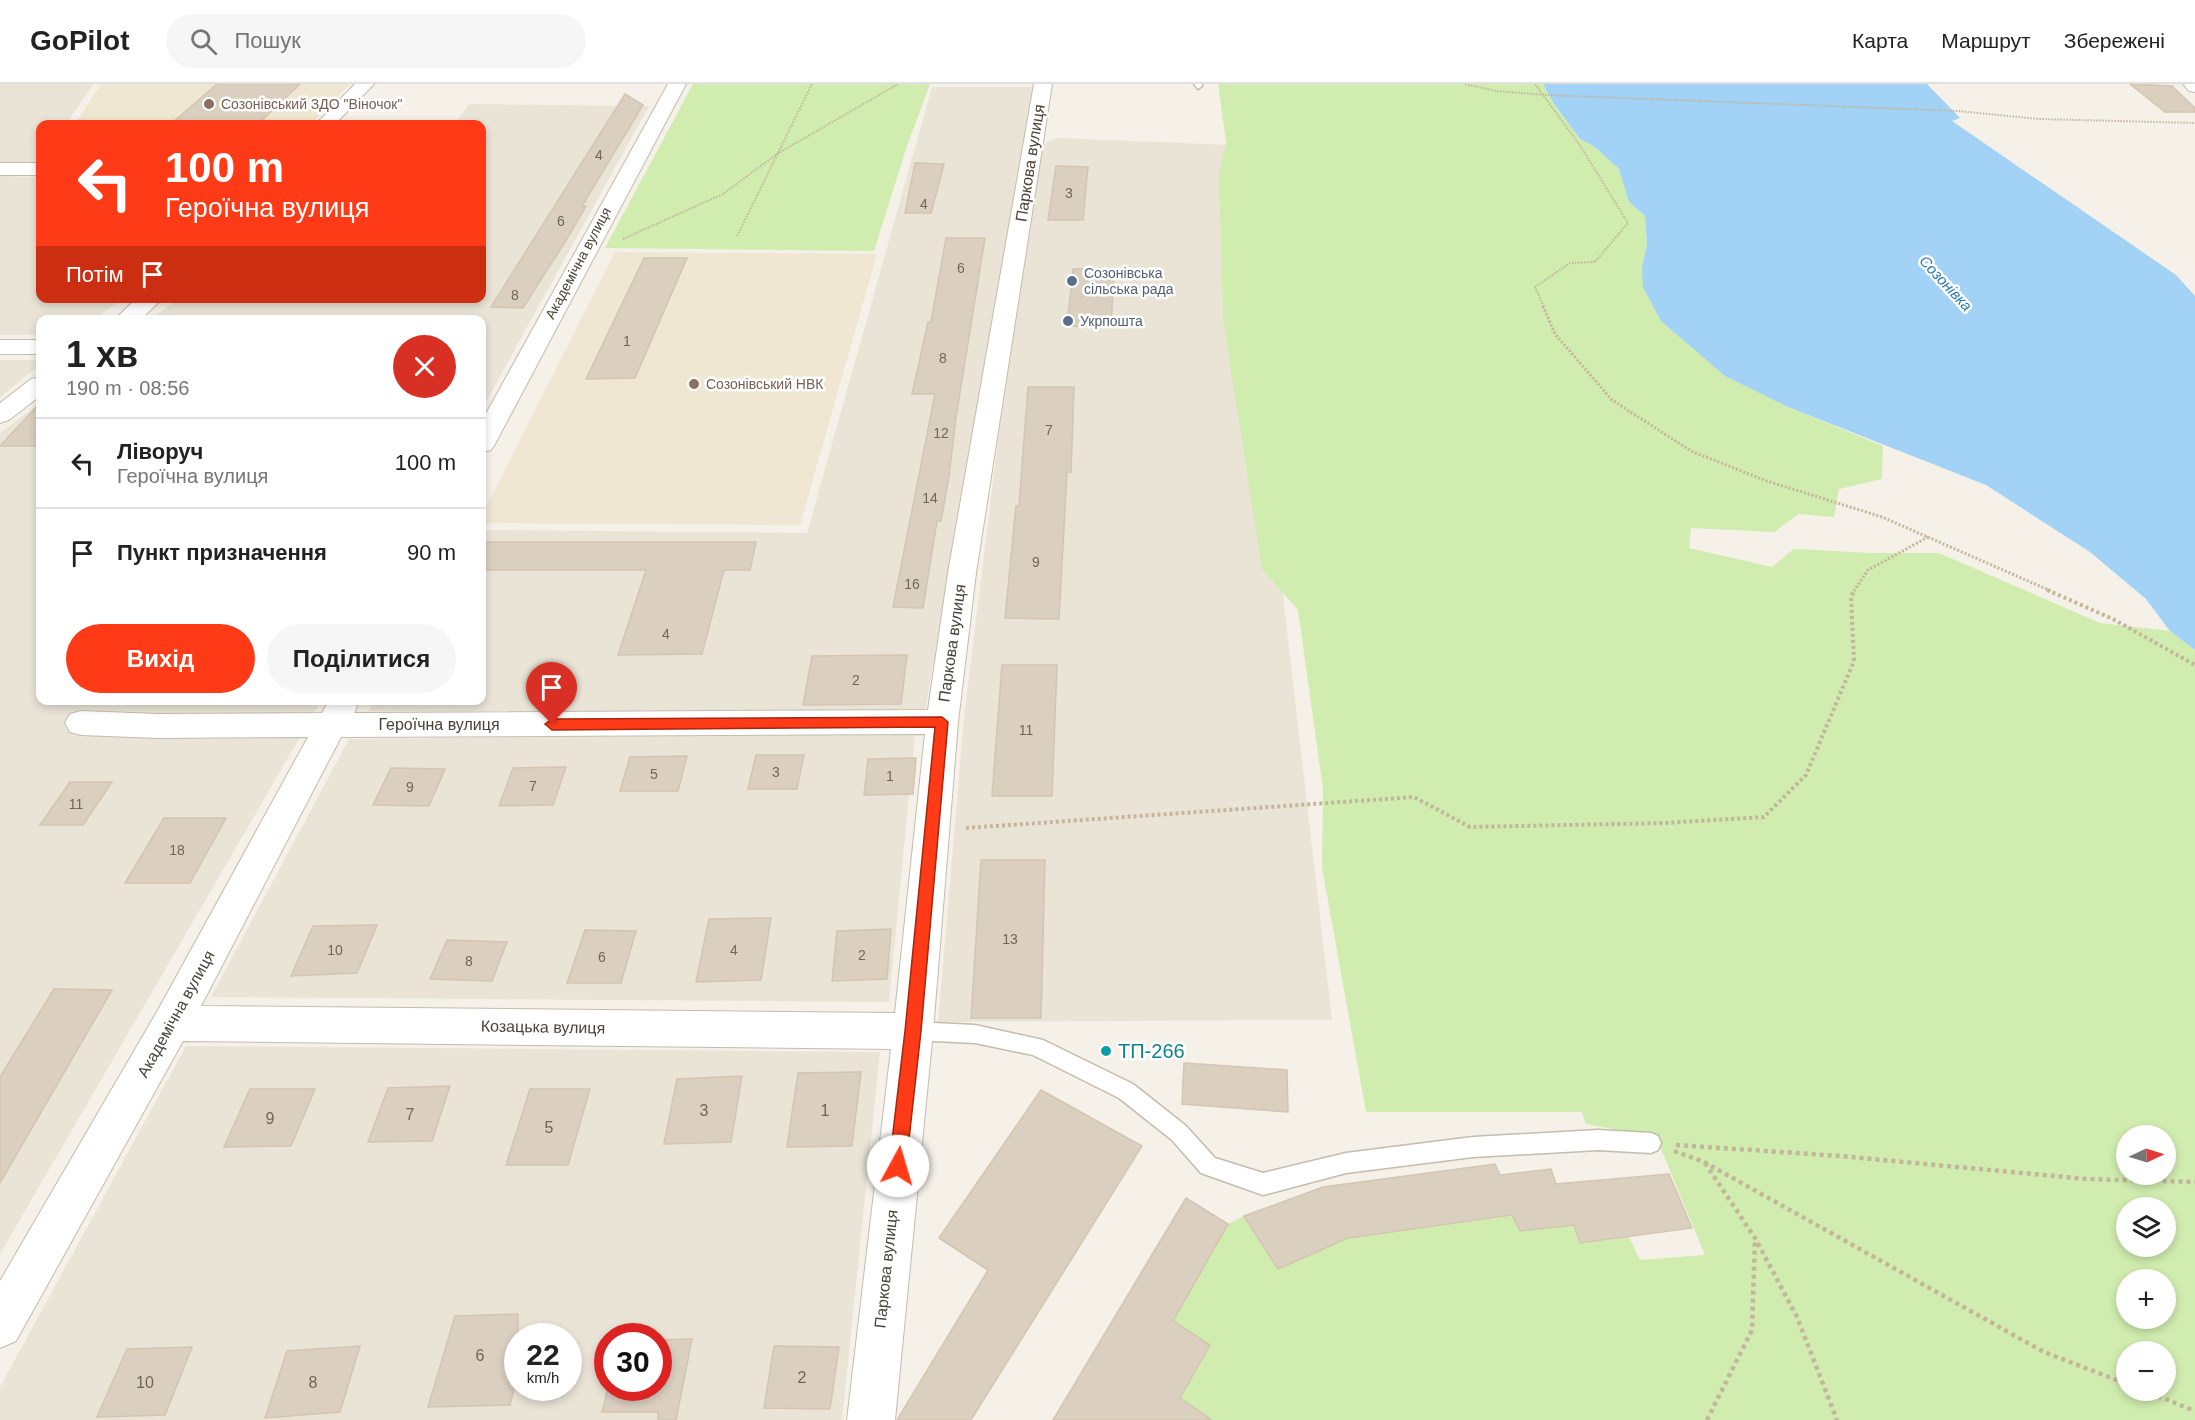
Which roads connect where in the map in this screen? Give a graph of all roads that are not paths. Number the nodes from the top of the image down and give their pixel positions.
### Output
1 (365, 84) edge
2 (677, 84) edge
3 (1043, 84) edge
4 (329, 120) edge
5 (0, 169) edge
6 (36, 169) edge
7 (146, 303) edge
8 (131, 315) edge
9 (0, 347) edge
10 (36, 347) edge
11 (36, 387) edge
12 (0, 415) edge
13 (486, 436) edge
14 (338, 712) edge
15 (942, 722) junction
16 (81, 723) dead end
17 (172, 1023) junction
18 (913, 1031) junction
19 (1651, 1143) road end
20 (0, 1324) edge
21 (871, 1420) edge

1 - 4 street
2 - 13 street, Академічна вулиця
3 - 15 street, Паркова вулиця
5 - 6 street
7 - 8 street
9 - 10 street
11 - 12 street
14 - 15 street, Героїчна вулиця
14 - 16 street, Героїчна вулиця
14 - 17 street, Академічна вулиця
15 - 18 street, Паркова вулиця
17 - 18 street, Козацька вулиця
17 - 20 street, Академічна вулиця
18 - 19 lane
18 - 21 street, Паркова вулиця

